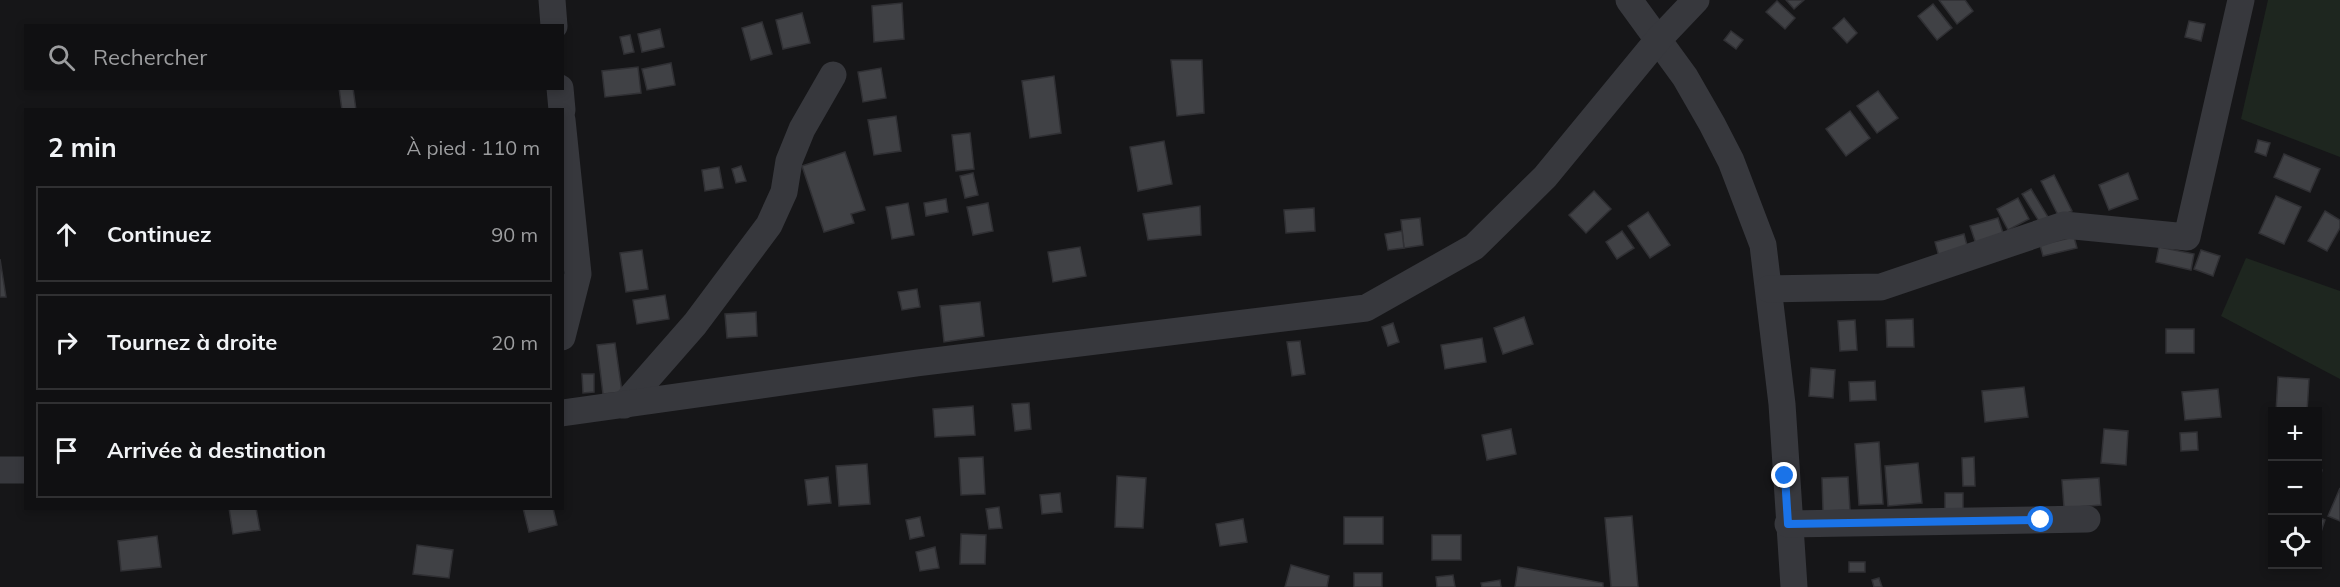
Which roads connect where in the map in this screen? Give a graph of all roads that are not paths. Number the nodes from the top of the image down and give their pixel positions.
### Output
1 (552, 0) edge
2 (1629, 0) edge
3 (1696, 0) edge
4 (2241, 0) edge
5 (554, 24) edge
6 (1657, 40) junction
7 (833, 75) dead end
8 (560, 90) edge
9 (562, 108) edge
10 (564, 139) edge
11 (1769, 289) junction
12 (564, 328) edge
13 (624, 405) junction
14 (564, 413) edge
15 (0, 470) edge
16 (24, 470) edge
17 (2087, 519) dead end
18 (1788, 524) junction
19 (1794, 587) edge

1 - 5 street
2 - 6 street
3 - 6 street
4 - 11 street
6 - 11 street
6 - 13 street
7 - 13 street
8 - 9 street
10 - 12 street
11 - 18 street
13 - 14 street
15 - 16 street
17 - 18 street
18 - 19 street

